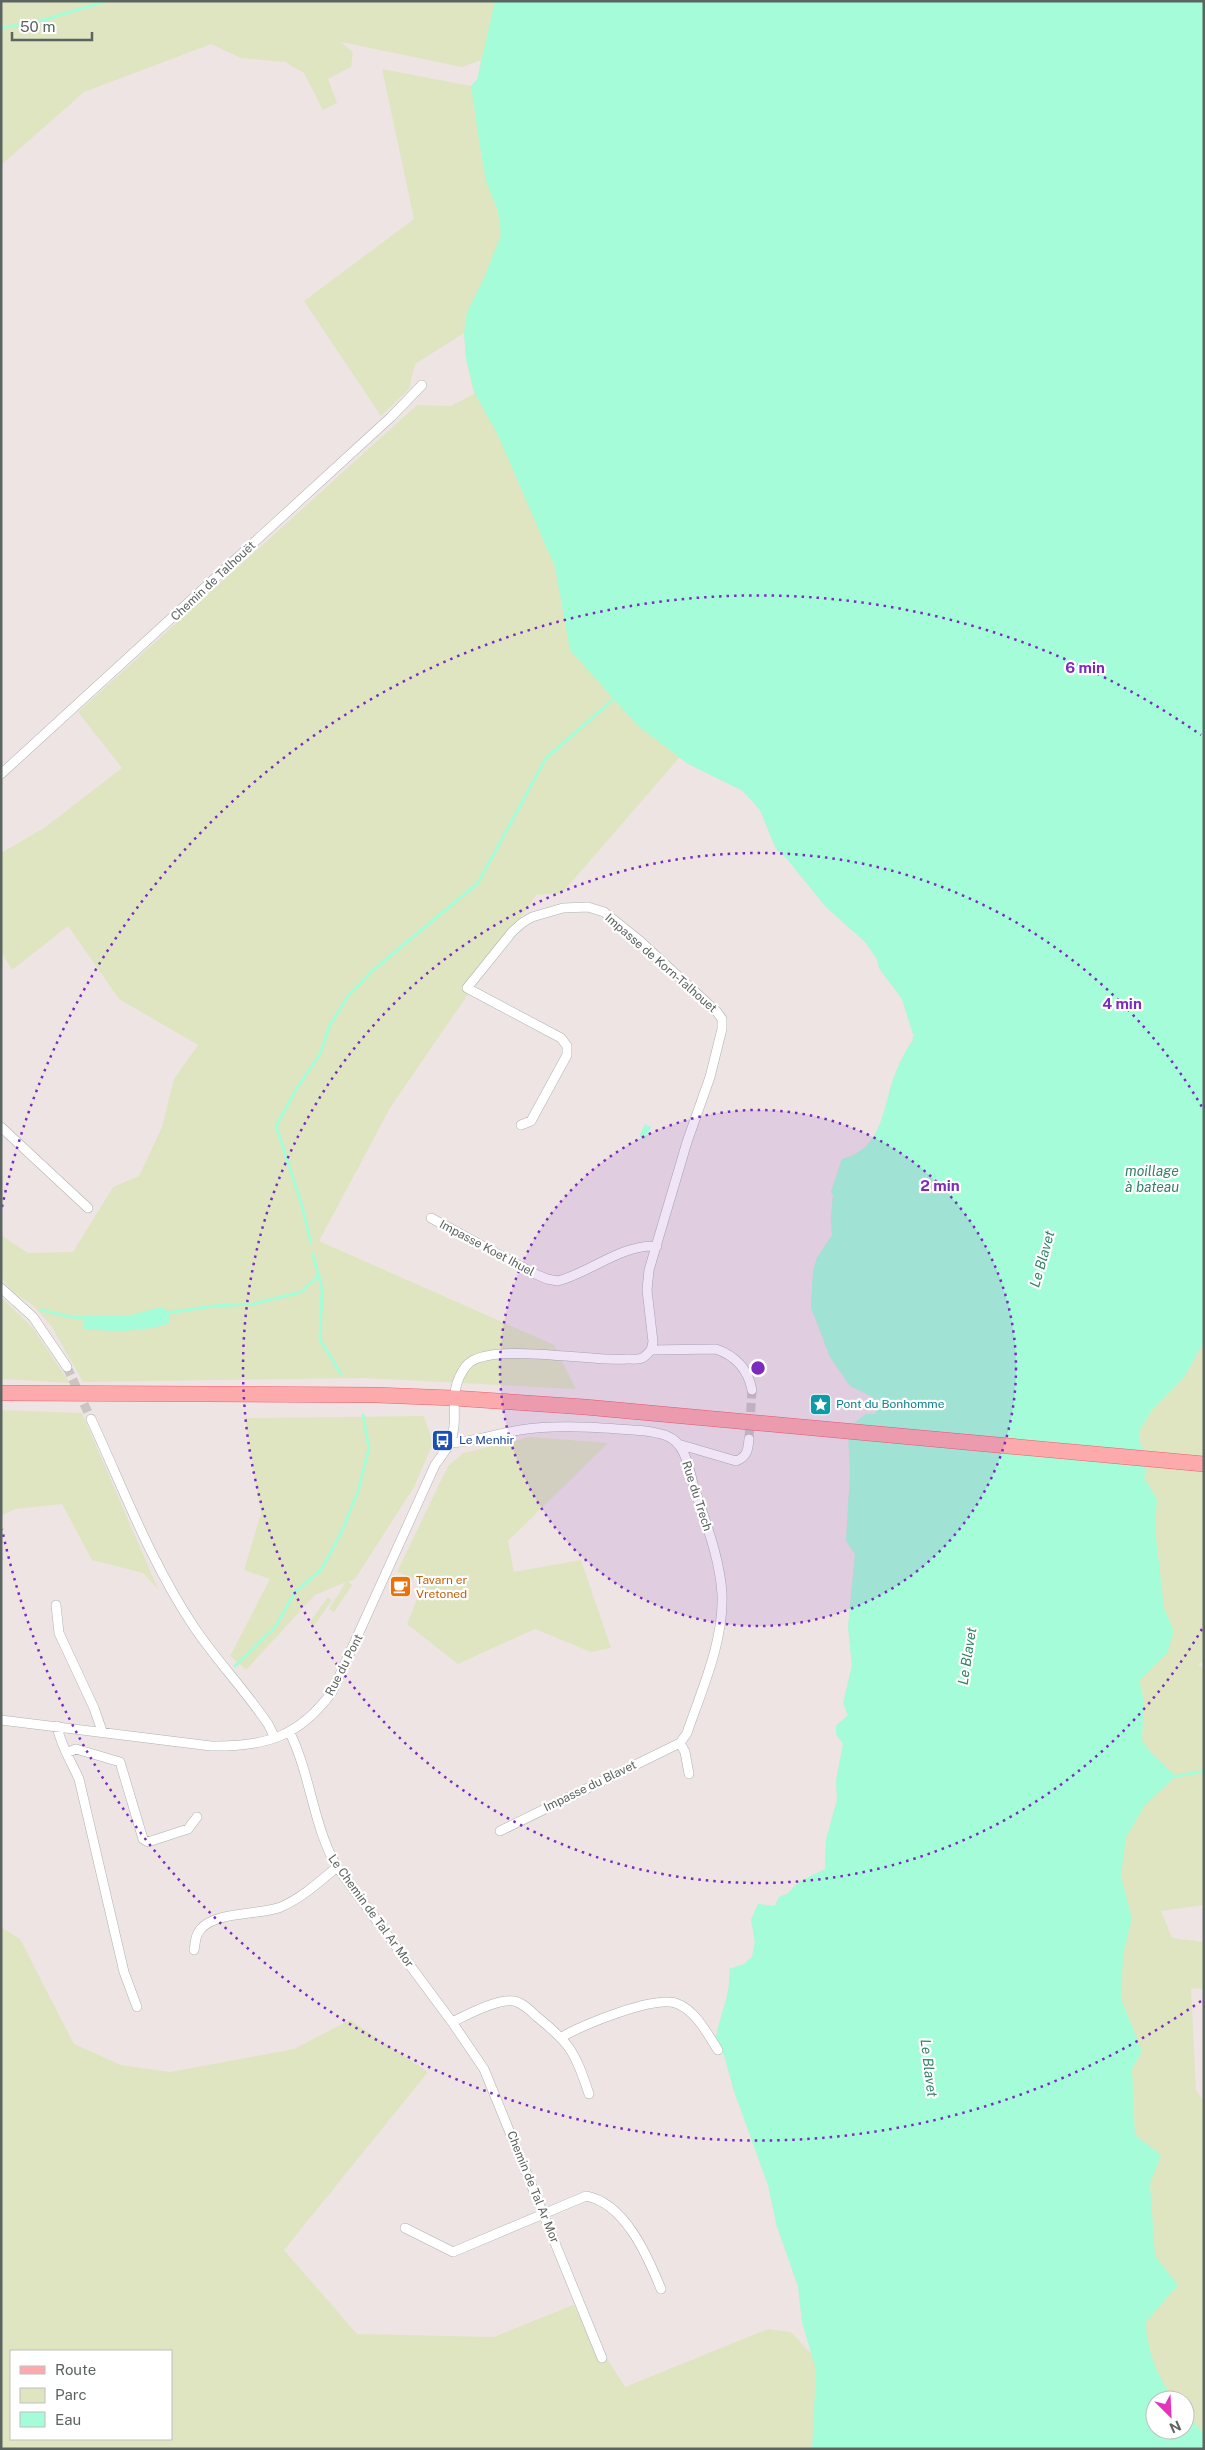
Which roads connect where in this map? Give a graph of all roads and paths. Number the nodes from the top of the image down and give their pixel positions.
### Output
1 (422, 385) dead end
2 (1, 774) edge
3 (521, 1125) dead end
4 (1, 1127) edge
5 (88, 1208) dead end
6 (430, 1218) dead end
7 (657, 1246) junction
8 (1, 1288) edge
9 (651, 1350) junction
10 (67, 1367) tunnel mouth
11 (752, 1390) tunnel mouth
12 (1, 1393) edge
13 (453, 1398) junction
14 (91, 1419) tunnel mouth
15 (750, 1440) tunnel mouth
16 (450, 1443) junction
17 (678, 1444) junction
18 (1200, 1463) edge
19 (56, 1605) dead end
20 (1, 1720) edge
21 (57, 1726) junction
22 (102, 1731) junction
23 (290, 1733) junction
24 (275, 1738) junction
25 (680, 1742) junction
26 (68, 1752) junction
27 (689, 1774) dead end
28 (197, 1817) dead end
29 (500, 1831) dead end
30 (337, 1867) junction
31 (194, 1950) dead end
32 (137, 2006) dead end
33 (452, 2022) junction
34 (562, 2037) junction
35 (718, 2050) dead end
36 (589, 2094) dead end
37 (544, 2213) junction
38 (405, 2228) dead end
39 (661, 2289) dead end
40 (602, 2358) dead end

1 - 2 street, Chemin de Talhouët
3 - 7 street, Impasse de Korn-Talhouet
4 - 5 street
6 - 7 street, Impasse Koet Ihuel
7 - 9 street, Impasse de Korn-Talhouet
8 - 10 street
9 - 11 street
9 - 13 street
12 - 13 main road
13 - 16 street, Rue du Pont
13 - 18 main road
14 - 24 street
15 - 17 street
16 - 17 street, Rue du Trech
16 - 23 street, Rue du Pont
17 - 25 street, Rue du Trech
19 - 22 street
20 - 21 street, Rue du Pont
21 - 22 street, Rue du Pont
21 - 26 street
22 - 24 street, Rue du Pont
23 - 24 street, Rue du Pont
23 - 30 street, Le Chemin de Tal Ar Mor
25 - 27 street
25 - 29 street, Impasse du Blavet
26 - 28 street
26 - 32 street
30 - 31 street
30 - 33 street, Le Chemin de Tal Ar Mor
33 - 34 street
33 - 37 street, Chemin de Tal Ar Mor
34 - 35 street
34 - 36 street
37 - 38 street
37 - 39 street
37 - 40 street, Chemin de Tal Ar Mor

